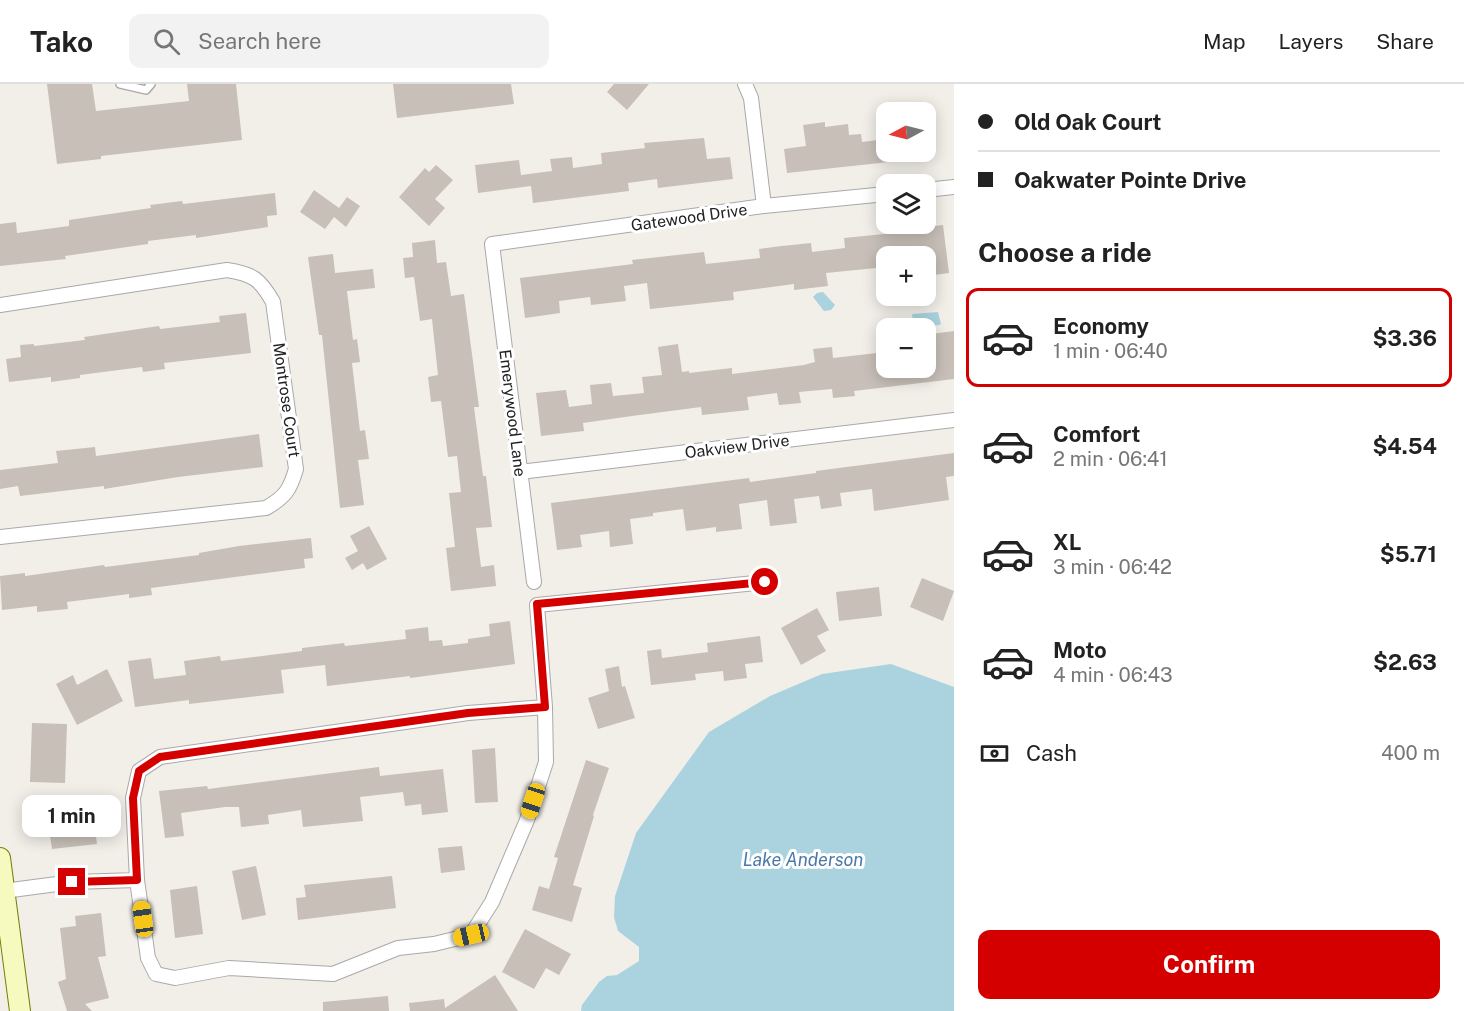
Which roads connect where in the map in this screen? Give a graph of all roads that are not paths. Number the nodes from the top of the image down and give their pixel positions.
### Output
1 (120, 84) edge
2 (151, 84) edge
3 (745, 84) edge
4 (954, 187) edge
5 (936, 189) edge
6 (876, 195) edge
7 (764, 206) junction
8 (492, 244) joint
9 (0, 305) edge
10 (954, 420) edge
11 (520, 472) junction
12 (0, 537) edge
13 (534, 582) dead end
14 (765, 582) dead end
15 (545, 707) junction
16 (0, 858) edge
17 (137, 880) junction
18 (4, 891) junction
19 (5, 932) edge
20 (20, 1011) edge

1 - 2 lane
3 - 7 street
4 - 5 street
6 - 7 street, Gatewood Drive
7 - 8 street, Gatewood Drive
8 - 11 street, Emerywood Lane
9 - 12 street, Montrose Court
10 - 11 street, Oakview Drive
11 - 13 street, Emerywood Lane
14 - 15 street
15 - 17 street
15 - 17 street
16 - 18 street
17 - 18 street
18 - 19 street
19 - 20 street

